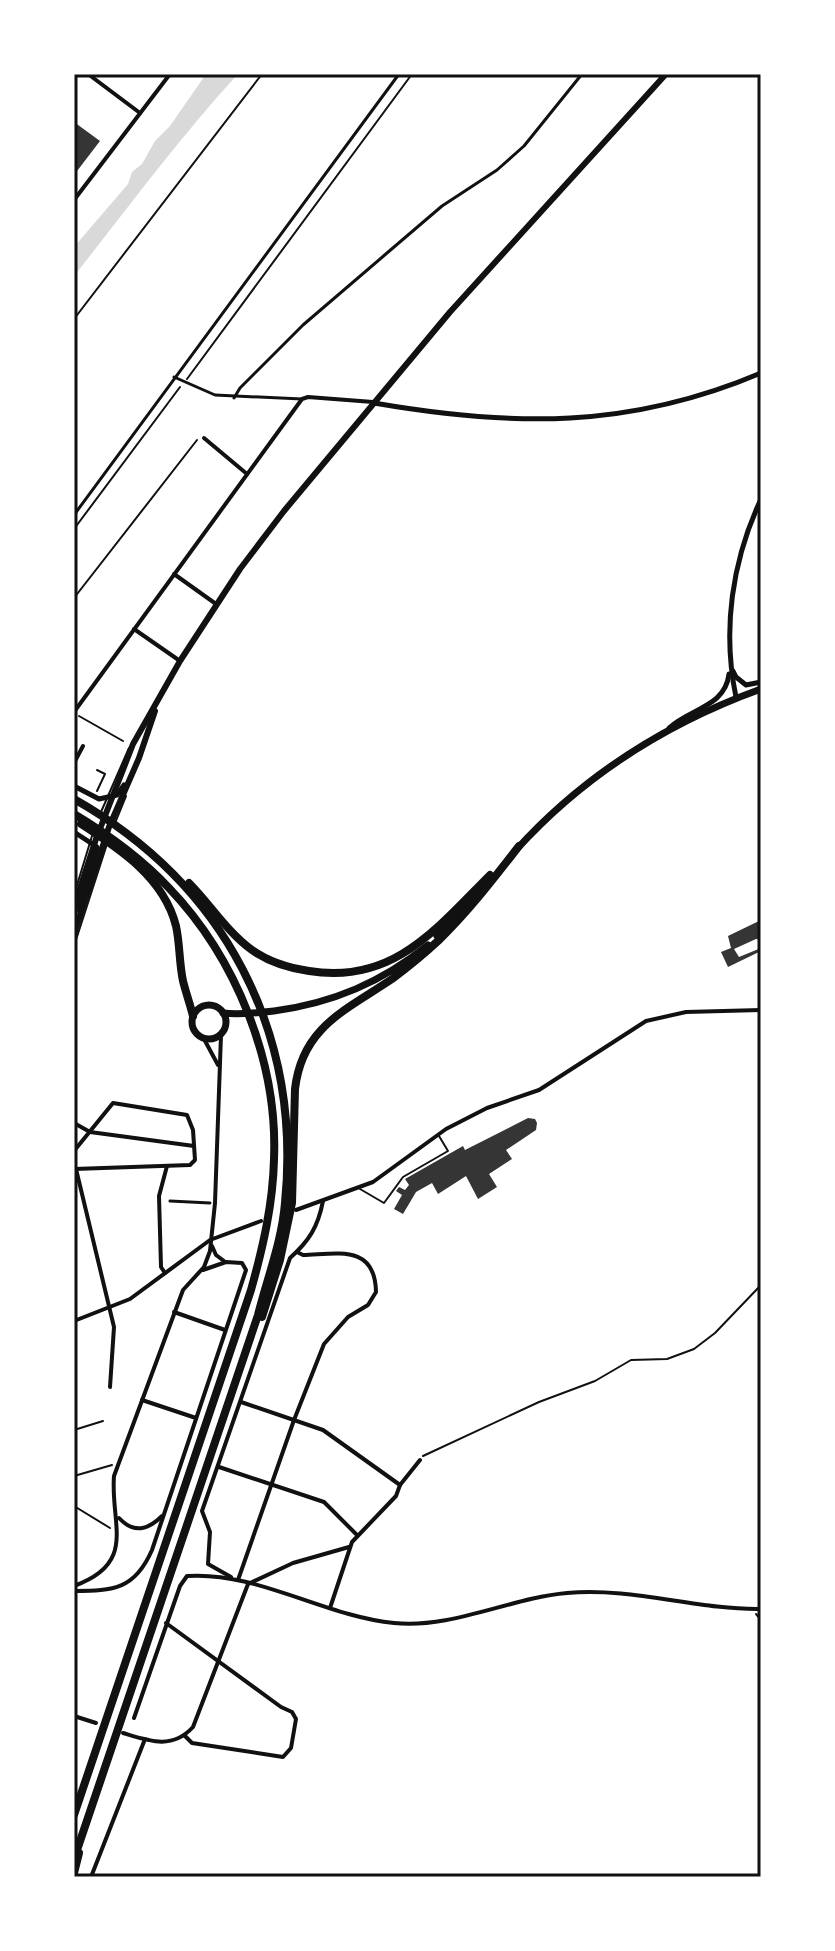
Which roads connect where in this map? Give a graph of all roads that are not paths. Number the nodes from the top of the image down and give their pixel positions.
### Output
1 (88, 74) edge
2 (170, 74) edge
3 (399, 74) edge
4 (582, 74) edge
5 (666, 74) edge
6 (140, 114) junction
7 (74, 200) edge
8 (761, 373) edge
9 (174, 377) junction
10 (234, 398) junction
11 (302, 399) junction
12 (373, 402) junction
13 (204, 438) dead end
14 (247, 474) junction
15 (761, 499) edge
16 (74, 515) edge
17 (174, 574) junction
18 (216, 604) junction
19 (134, 629) junction
20 (180, 661) junction
21 (730, 665) junction
22 (761, 682) edge
23 (761, 689) edge
24 (736, 697) junction
25 (158, 700) junction
26 (76, 714) edge
27 (666, 731) junction
28 (83, 746) dead end
29 (139, 758) junction
30 (74, 763) edge
31 (128, 783) junction
32 (74, 786) edge
33 (109, 798) junction
34 (74, 799) edge
35 (74, 817) edge
36 (74, 832) edge
37 (92, 842) junction
38 (519, 846) junction
39 (134, 858) junction
40 (170, 868) junction
41 (78, 880) edge
42 (74, 895) edge
43 (74, 907) edge
44 (81, 914) junction
45 (74, 934) edge
46 (74, 946) edge
47 (761, 1010) edge
48 (223, 1013) junction
49 (244, 1015) junction
50 (193, 1016) junction
51 (226, 1024) junction
52 (221, 1035) junction
53 (204, 1039) junction
54 (218, 1066) junction
55 (74, 1123) edge
56 (90, 1132) junction
57 (438, 1134) junction
58 (194, 1146) junction
59 (74, 1151) edge
60 (167, 1166) junction
61 (75, 1169) edge
62 (359, 1189) junction
63 (170, 1201) dead end
64 (323, 1201) junction
65 (210, 1203) dead end
66 (291, 1206) junction
67 (264, 1223) junction
68 (210, 1240) junction
69 (297, 1252) junction
70 (226, 1262) junction
71 (200, 1271) junction
72 (165, 1273) junction
73 (110, 1308) junction
74 (174, 1312) junction
75 (74, 1321) edge
76 (226, 1330) junction
77 (110, 1387) dead end
78 (142, 1400) junction
79 (241, 1402) junction
80 (196, 1418) junction
81 (294, 1420) junction
82 (420, 1460) road end
83 (218, 1466) junction
84 (271, 1485) junction
85 (400, 1485) junction
86 (164, 1514) junction
87 (118, 1517) junction
88 (129, 1527) junction
89 (116, 1533) junction
90 (357, 1535) junction
91 (349, 1547) junction
92 (231, 1577) junction
93 (238, 1580) junction
94 (248, 1584) junction
95 (74, 1588) edge
96 (330, 1608) junction
97 (761, 1609) edge
98 (166, 1623) junction
99 (219, 1662) junction
100 (74, 1718) edge
101 (134, 1718) dead end
102 (96, 1723) dead end
103 (119, 1731) junction
104 (185, 1736) junction
105 (145, 1739) junction
106 (74, 1815) edge
107 (81, 1836) junction
108 (74, 1859) edge
109 (74, 1873) edge
110 (91, 1877) edge

1 - 6 street
2 - 6 street
3 - 9 street
4 - 10 street
5 - 12 main road
6 - 7 street
8 - 12 street
9 - 10 street
9 - 16 street
10 - 11 street
11 - 12 street
11 - 14 street
12 - 18 main road
13 - 14 street
14 - 17 street
15 - 21 street
17 - 18 street
17 - 19 street
18 - 20 main road
19 - 20 street
19 - 26 street
20 - 25 main road
21 - 22 street
21 - 24 street
21 - 27 street
23 - 24 main road
24 - 27 main road
25 - 29 main road
25 - 33 main road
27 - 38 main road
28 - 30 street
29 - 31 main road
29 - 33 street
31 - 44 main road
31 - 46 lane
32 - 33 street
33 - 37 main road
34 - 40 highway
35 - 39 highway
36 - 37 street
37 - 41 main road
37 - 44 street
38 - 40 highway
38 - 49 main road
38 - 66 highway
39 - 50 highway
39 - 67 highway
40 - 66 highway
41 - 42 lane
41 - 43 main road
44 - 45 main road
47 - 57 street
48 - 49 main road
48 - 50 main road
48 - 51 main road
49 - 51 main road
50 - 53 main road
51 - 52 main road
52 - 53 main road
52 - 54 street
53 - 54 street
54 - 68 street
55 - 56 street
56 - 58 street
56 - 58 street
56 - 59 street
57 - 62 street
57 - 62 lane
58 - 60 street
60 - 61 street
60 - 72 street
61 - 73 street
62 - 64 street
63 - 65 street
64 - 66 street
64 - 69 street
66 - 103 highway
67 - 68 street
67 - 106 highway
68 - 70 street
68 - 71 street
68 - 72 street
69 - 79 street
69 - 81 street
70 - 71 street
70 - 76 street
71 - 74 street
72 - 73 street
73 - 75 street
73 - 77 street
74 - 76 street
74 - 78 street
76 - 80 street
78 - 80 street
78 - 87 street
79 - 81 street
79 - 83 street
80 - 86 street
81 - 84 street
81 - 85 street
82 - 85 street
83 - 84 street
83 - 92 street
84 - 90 street
84 - 93 street
85 - 90 street
86 - 88 street
86 - 95 street
87 - 88 street
87 - 89 street
88 - 89 street
89 - 95 street
90 - 91 street
91 - 94 street
91 - 96 street
92 - 93 street
92 - 98 street
93 - 94 street
94 - 96 street
94 - 99 street
96 - 97 street
98 - 99 street
98 - 101 street
99 - 104 street
99 - 104 street
100 - 102 street
103 - 105 street
103 - 107 highway
104 - 105 street
105 - 110 street
107 - 108 highway
107 - 109 highway

